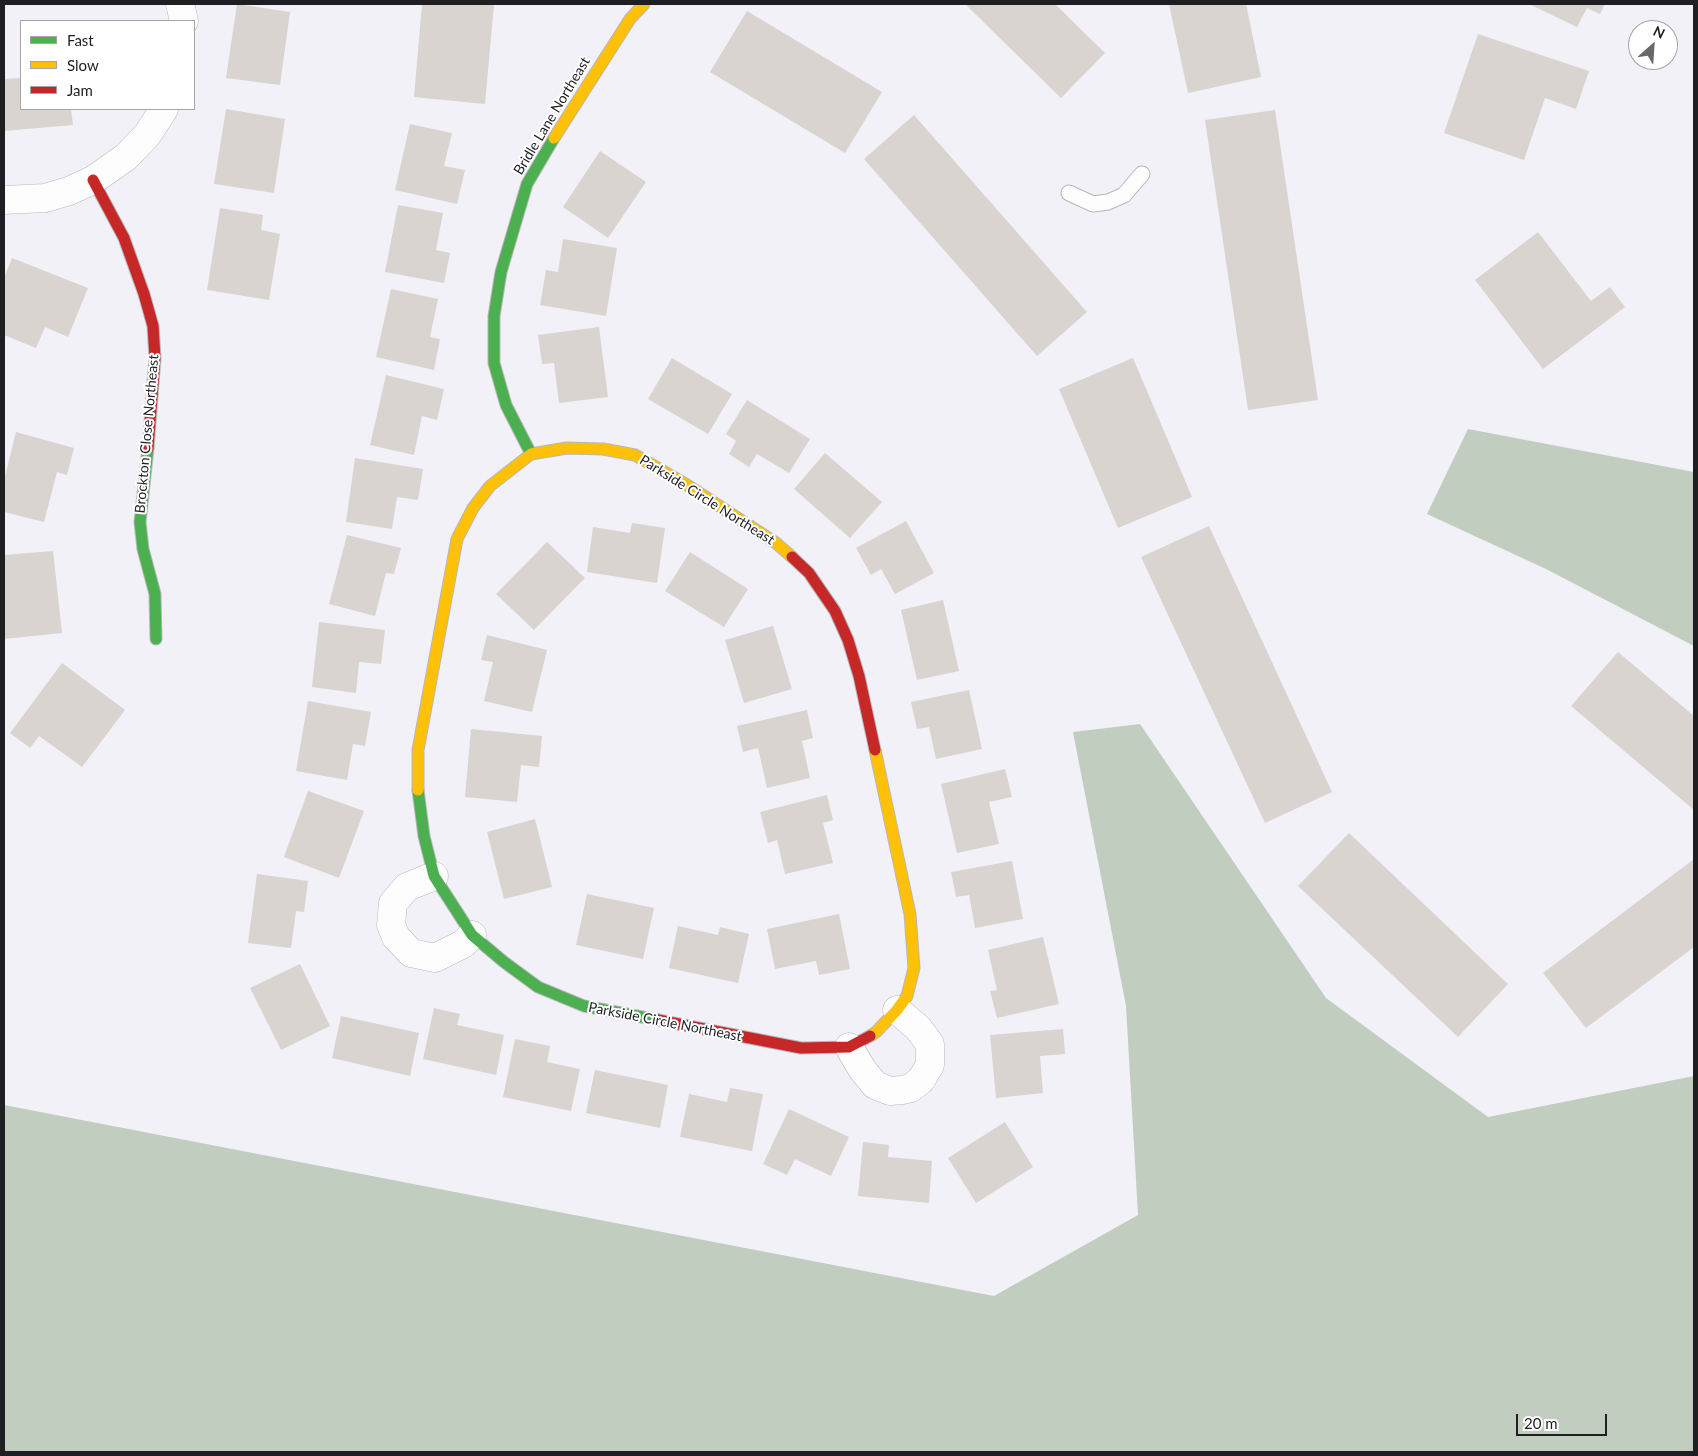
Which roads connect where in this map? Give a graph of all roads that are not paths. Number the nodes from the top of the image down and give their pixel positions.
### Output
1 (180, 4) edge
2 (644, 4) edge
3 (184, 20) edge
4 (163, 110) edge
5 (1142, 174) dead end
6 (94, 180) junction
7 (1068, 194) dead end
8 (4, 200) edge
9 (532, 454) junction
10 (156, 639) dead end
11 (434, 876) junction
12 (472, 935) junction
13 (897, 1010) junction
14 (849, 1047) junction

1 - 3 street
2 - 9 street, Bridle Lane Northeast
4 - 6 street
5 - 7 lane
6 - 8 street
6 - 10 street, Brockton Close Northeast
9 - 11 street, Parkside Circle Northeast
9 - 13 street, Parkside Circle Northeast
11 - 12 street, Parkside Circle Northeast
11 - 12 street
12 - 14 street, Parkside Circle Northeast
13 - 14 street, Parkside Circle Northeast
13 - 14 street

